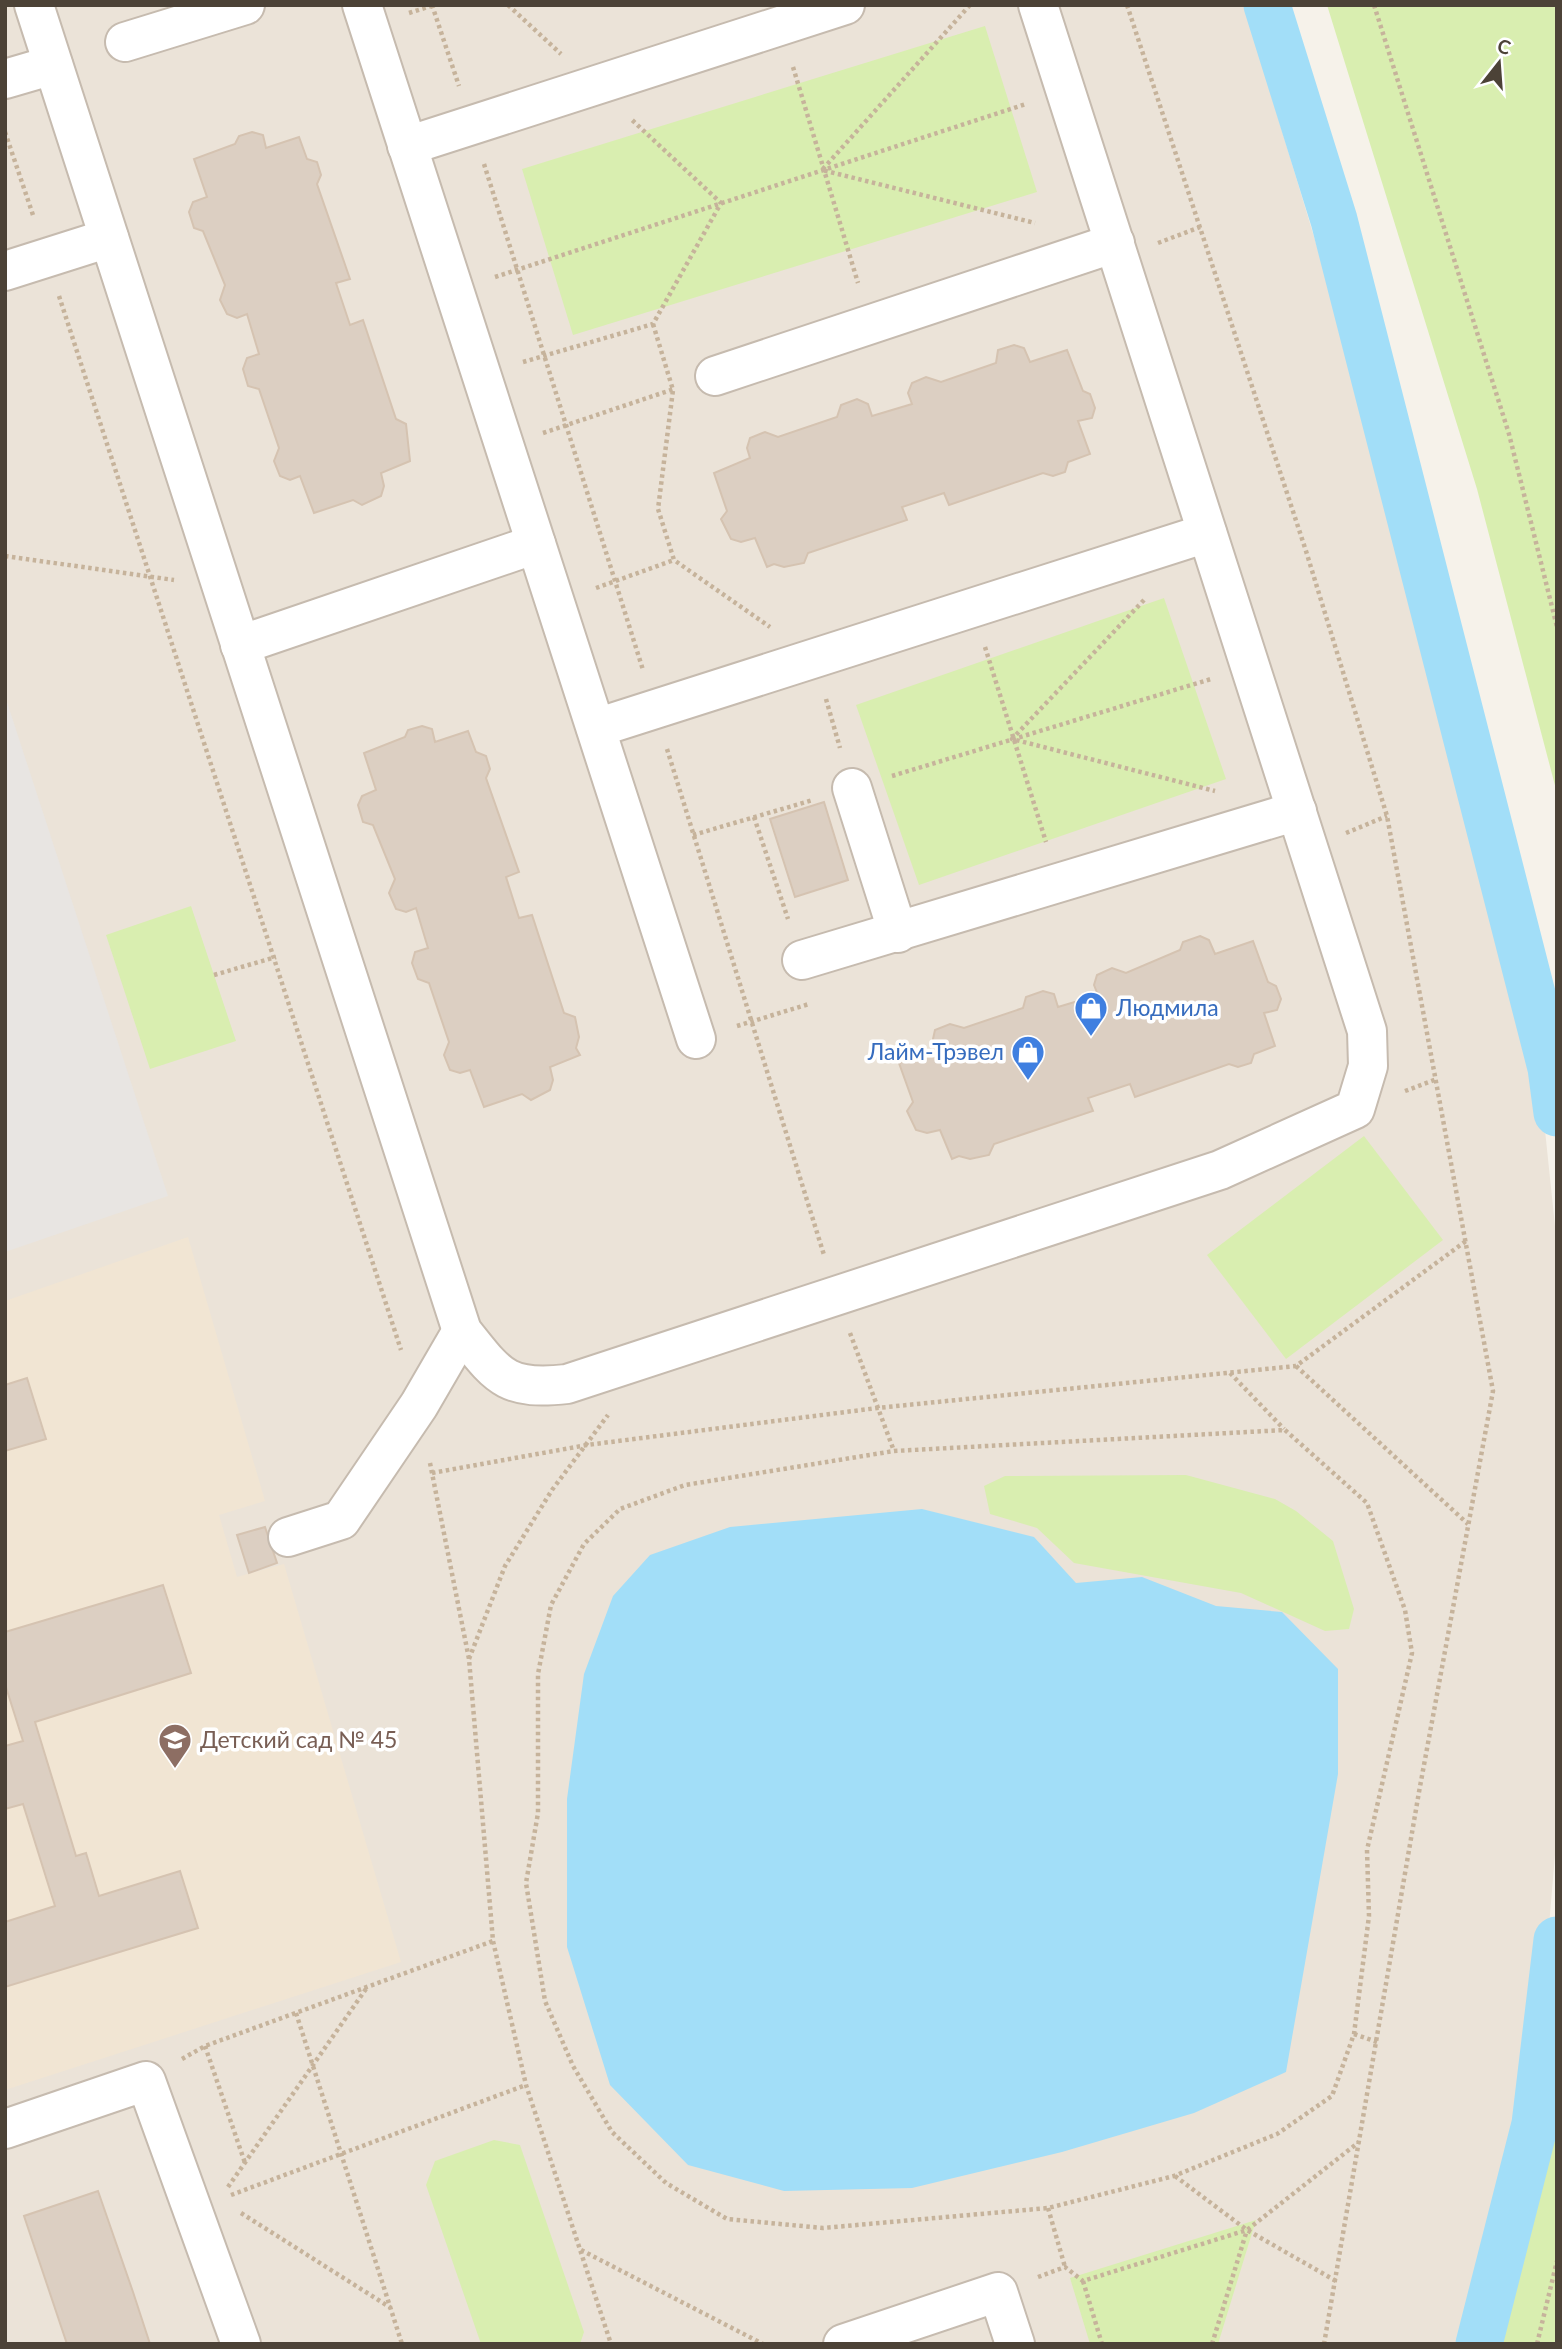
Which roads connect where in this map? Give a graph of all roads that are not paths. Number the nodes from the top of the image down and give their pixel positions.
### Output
1 (34, 5) edge
2 (245, 5) edge
3 (362, 5) edge
4 (845, 5) edge
5 (1038, 5) edge
6 (125, 42) dead end
7 (53, 65) junction
8 (5, 79) edge
9 (407, 146) junction
10 (109, 238) junction
11 (1115, 243) junction
12 (5, 271) edge
13 (715, 376) road end
14 (1207, 533) junction
15 (536, 544) junction
16 (240, 645) junction
17 (596, 728) junction
18 (852, 788) road end
19 (1297, 811) junction
20 (898, 933) junction
21 (802, 960) dead end
22 (696, 1039) dead end
23 (461, 1331) junction
24 (288, 1537) dead end
25 (5, 2129) edge
26 (241, 2344) edge
27 (843, 2344) edge
28 (1015, 2344) edge

1 - 7 lane
2 - 6 lane
3 - 9 lane
4 - 9 lane
5 - 11 lane
7 - 8 lane
7 - 10 lane
9 - 15 lane
10 - 12 lane
10 - 16 lane
11 - 13 lane
11 - 14 lane
14 - 17 lane
14 - 19 lane
15 - 16 lane
15 - 17 lane
16 - 23 lane
17 - 22 lane
18 - 20 lane
19 - 20 lane
19 - 23 lane
20 - 21 lane
23 - 24 lane
25 - 26 lane
27 - 28 lane

